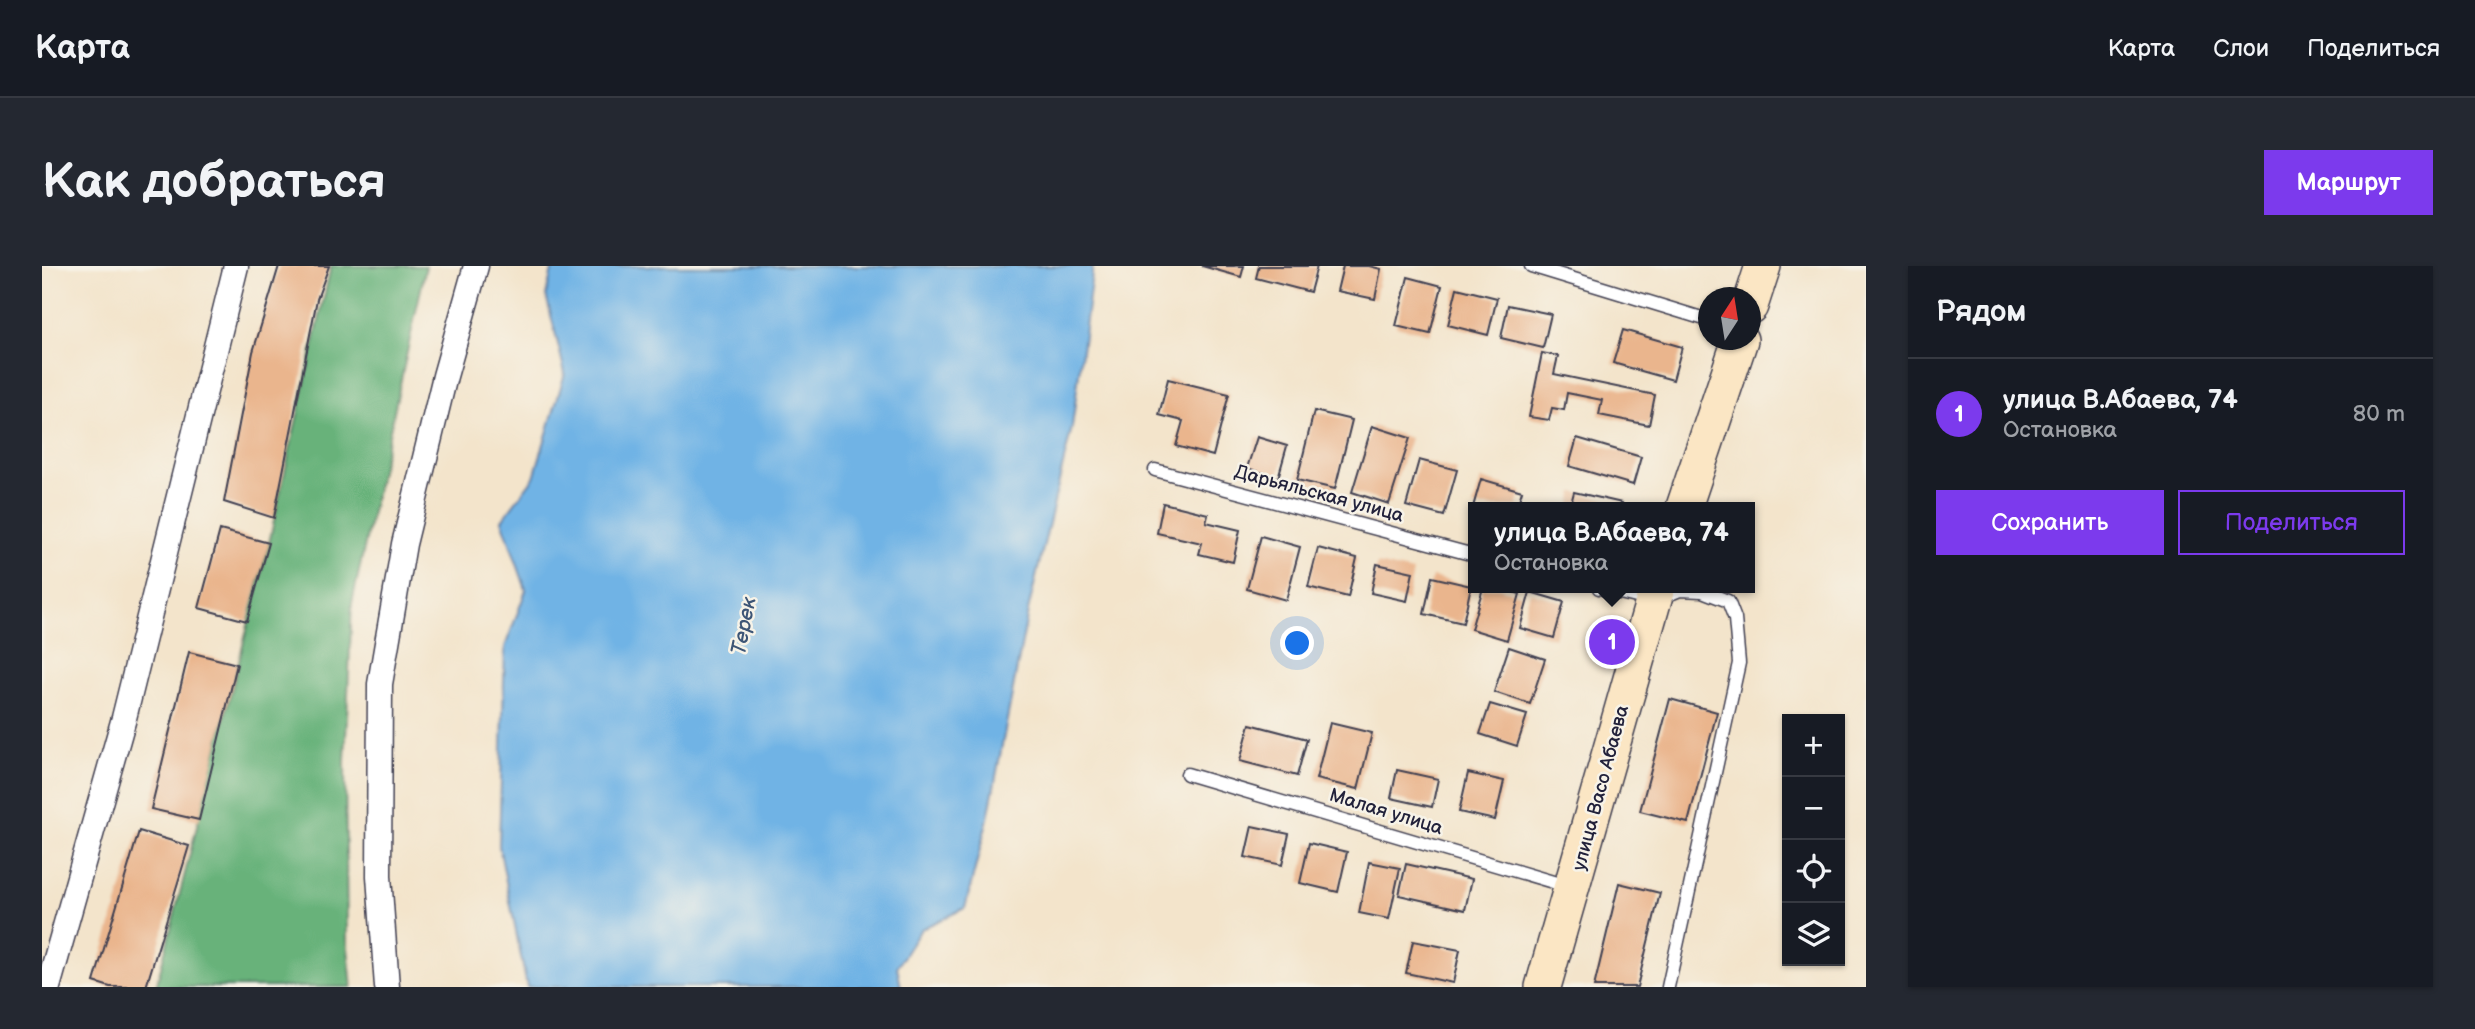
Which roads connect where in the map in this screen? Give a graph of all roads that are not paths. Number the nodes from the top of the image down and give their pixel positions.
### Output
1 (236, 266) edge
2 (476, 266) edge
3 (1531, 266) edge
4 (1763, 266) edge
5 (1757, 287) edge
6 (1698, 317) edge
7 (1737, 350) edge
8 (1155, 470) dead end
9 (1686, 502) edge
10 (1468, 553) edge
11 (1707, 593) edge
12 (1655, 594) edge
13 (1187, 774) dead end
14 (1573, 888) junction
15 (48, 987) edge
16 (387, 987) edge
17 (1543, 987) edge
18 (1668, 987) edge

1 - 15 street
2 - 16 street
3 - 6 lane
4 - 5 main road
7 - 9 main road
8 - 10 lane, Дарьяльская улица
11 - 18 lane
12 - 14 main road, улица Васо Абаева
13 - 14 lane, Малая улица
14 - 17 main road, улица Васо Абаева

